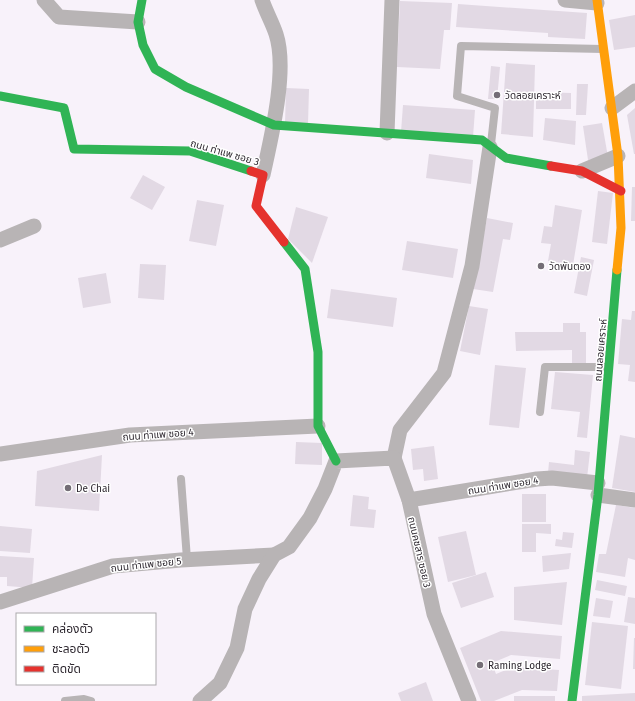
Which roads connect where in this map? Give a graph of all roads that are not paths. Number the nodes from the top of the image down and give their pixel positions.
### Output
1 (44, 0) edge
2 (142, 0) edge
3 (262, 0) edge
4 (392, 0) edge
5 (565, 0) edge
6 (597, 2) edge
7 (138, 22) junction
8 (603, 49) junction
9 (635, 91) edge
10 (0, 96) edge
11 (612, 108) junction
12 (274, 125) junction
13 (387, 133) junction
14 (490, 147) junction
15 (618, 156) junction
16 (582, 171) junction
17 (263, 175) junction
18 (621, 191) junction
19 (34, 226) dead end
20 (628, 229) edge
21 (0, 240) edge
22 (610, 367) junction
23 (540, 412) dead end
24 (318, 426) junction
25 (0, 454) edge
26 (394, 458) junction
27 (336, 461) junction
28 (181, 479) dead end
29 (598, 489) junction
30 (409, 500) junction
31 (635, 500) edge
32 (274, 555) junction
33 (187, 559) junction
34 (0, 602) edge
35 (65, 701) edge
36 (91, 701) edge
37 (200, 701) edge
38 (468, 701) edge
39 (572, 701) edge

1 - 7 street
2 - 7 street
3 - 12 street
4 - 13 street
5 - 6 street
6 - 8 street, ถนนลอยเคราะห์
7 - 12 street
8 - 11 street, ถนนลอยเคราะห์
8 - 14 lane
9 - 11 street
10 - 17 street, ถนน ท่าแพ ซอย 3
11 - 15 street, ถนนลอยเคราะห์
12 - 13 street
12 - 17 street
13 - 14 street
14 - 16 street
14 - 26 street
15 - 16 street
15 - 18 street, ถนนลอยเคราะห์
16 - 18 street
17 - 24 street, ถนน ท่าแพ ซอย 3
18 - 20 street, ถนนลอยเคราะห์
19 - 21 street
20 - 22 street, ถนนลอยเคราะห์
22 - 23 lane
22 - 29 street, ถนนลอยเคราะห์
24 - 25 street, ถนน ท่าแพ ซอย 4
24 - 27 street, ถนน ท่าแพ ซอย 3
26 - 27 street
26 - 30 street, ถนนคชสาร ซอย 3
27 - 32 street
28 - 33 lane
29 - 30 street, ถนน ท่าแพ ซอย 4
29 - 31 street, ถนน ท่าแพ ซอย 4
29 - 39 street, ถนนลอยเคราะห์
30 - 38 street, ถนนคชสาร ซอย 3
32 - 33 street, ถนน ท่าแพ ซอย 5
32 - 37 street
33 - 34 street, ถนน ท่าแพ ซอย 5
35 - 36 lane

